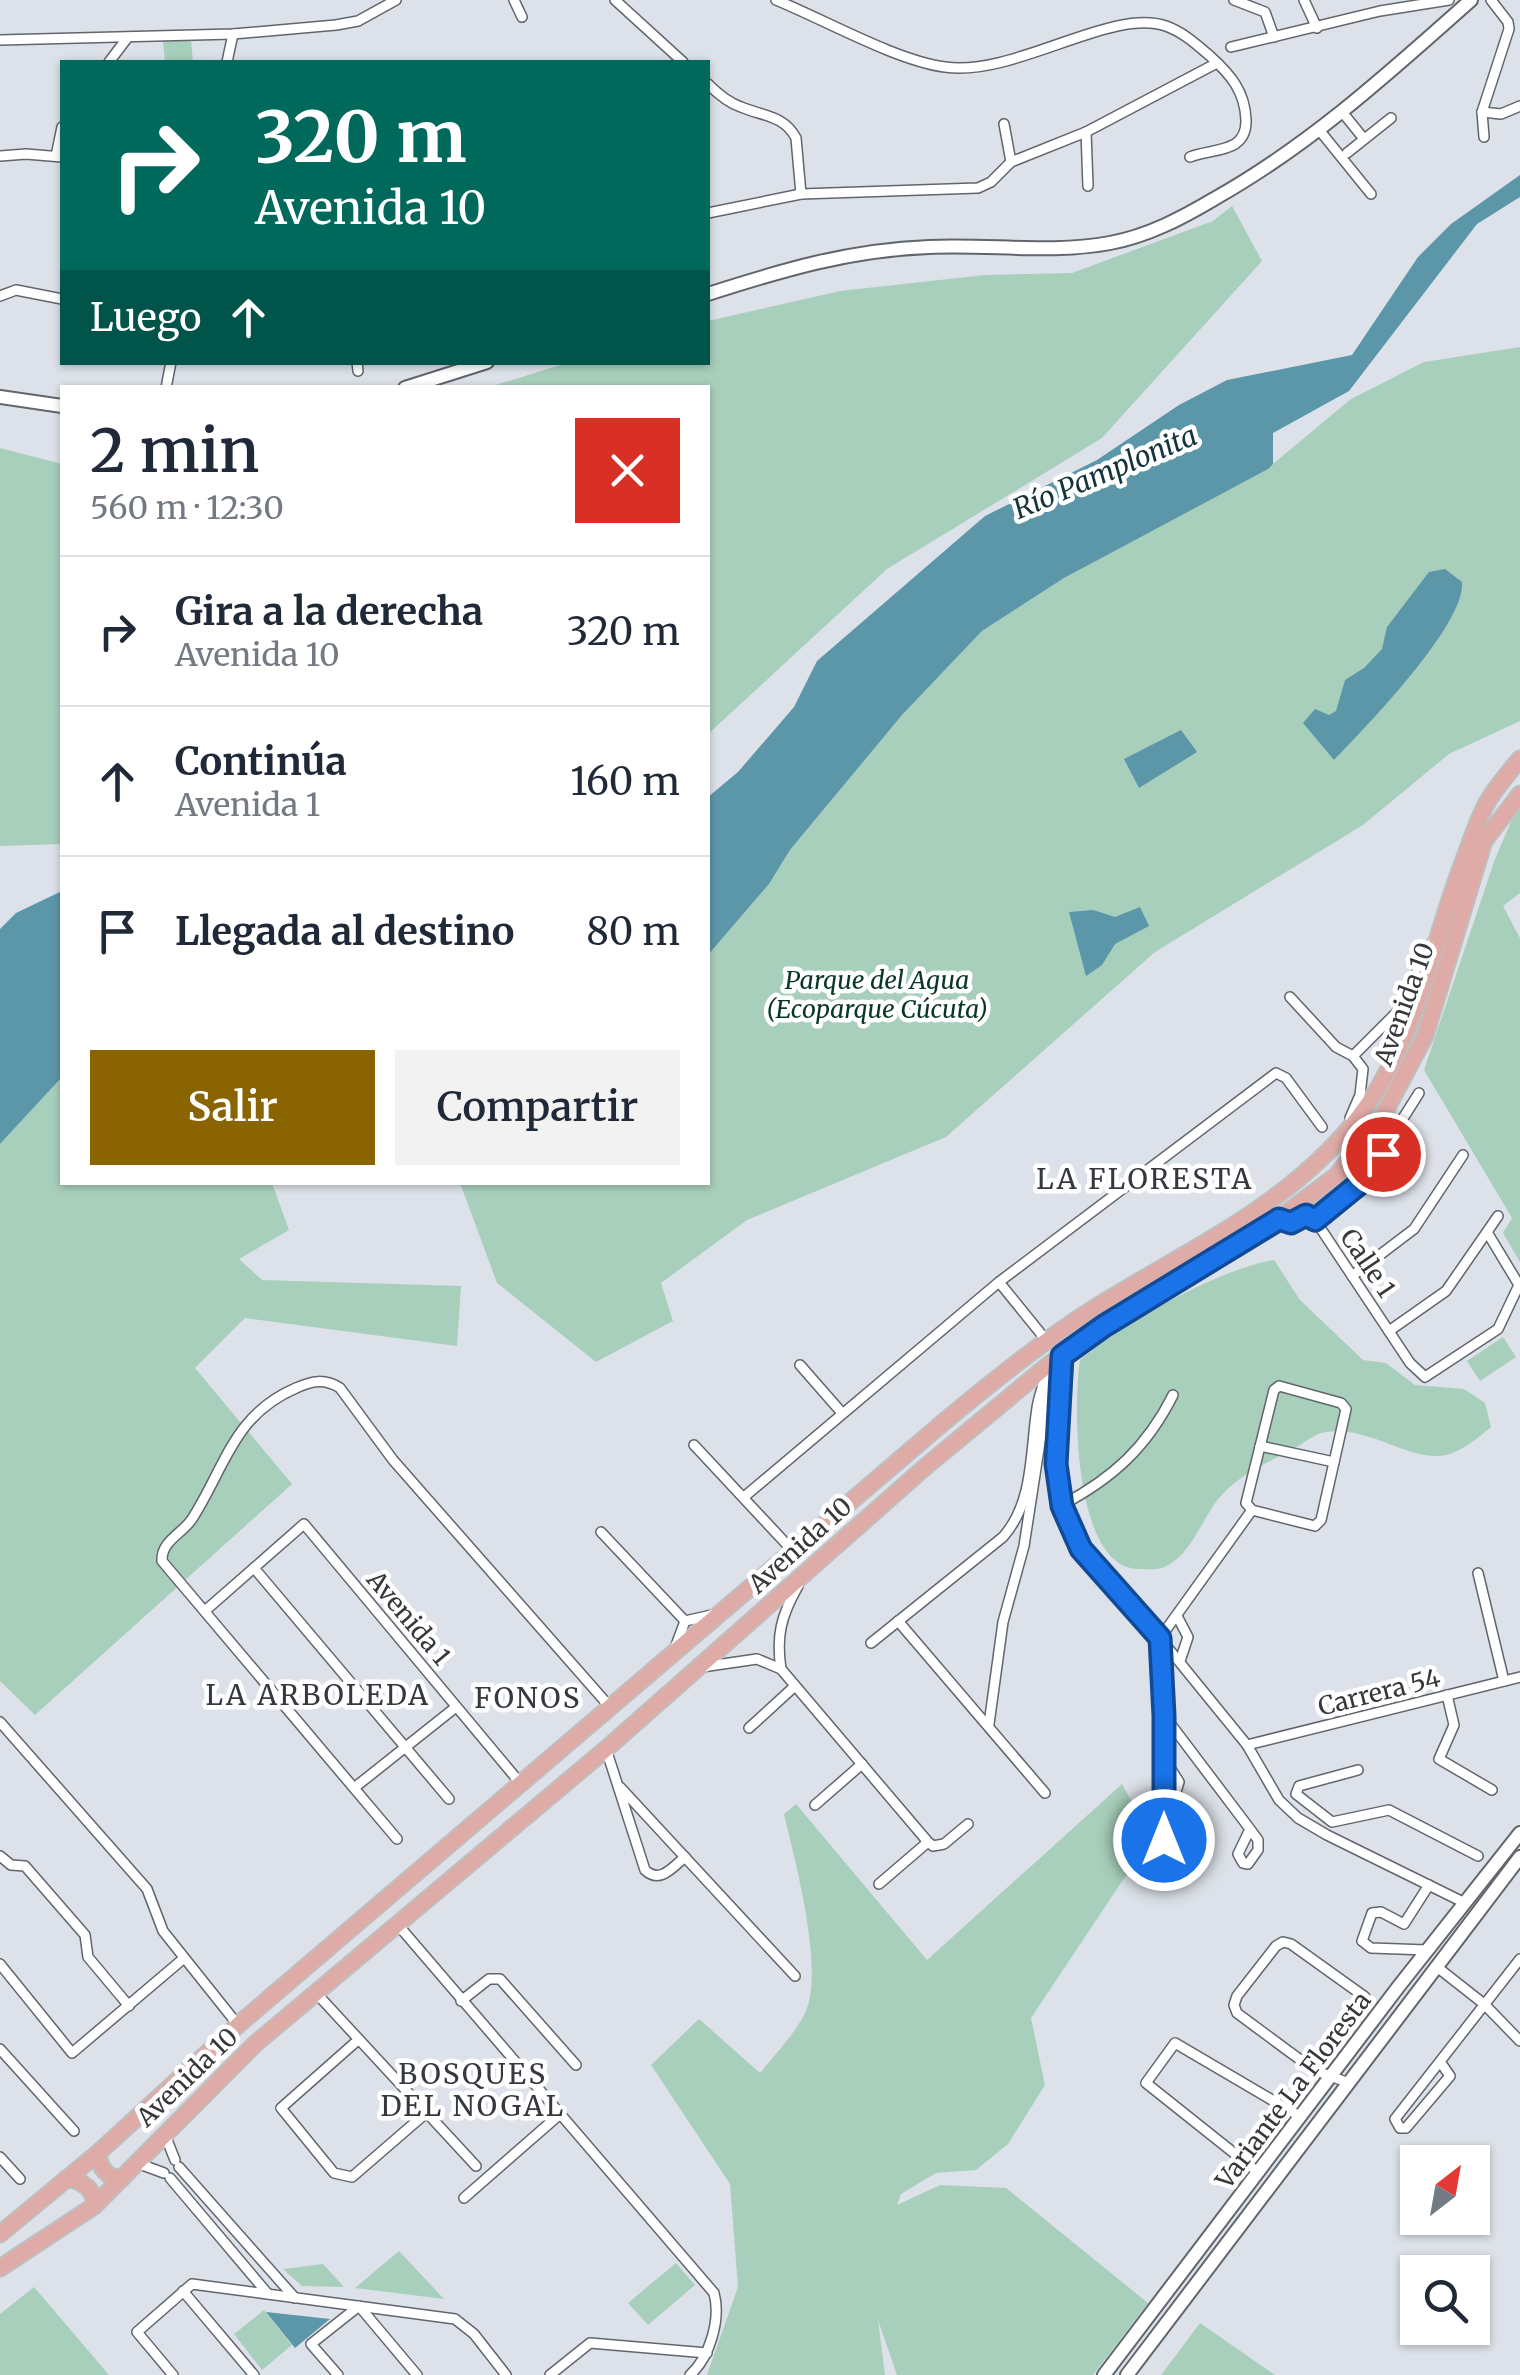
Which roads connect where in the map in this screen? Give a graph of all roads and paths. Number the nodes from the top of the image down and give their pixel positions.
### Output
1 (396, 0) edge
2 (514, 0) edge
3 (615, 0) edge
4 (776, 0) edge
5 (1234, 0) edge
6 (1304, 0) edge
7 (1376, 0) edge
8 (1450, 0) edge
9 (1471, 0) edge
10 (1491, 0) edge
11 (1380, 11) junction
12 (522, 17) dead end
13 (1317, 28) junction
14 (233, 34) junction
15 (128, 37) junction
16 (1274, 38) junction
17 (0, 40) edge
18 (1231, 47) dead end
19 (111, 60) edge
20 (228, 60) edge
21 (681, 60) edge
22 (1217, 63) junction
23 (710, 85) edge
24 (1520, 106) edge
25 (1482, 112) junction
26 (1343, 113) junction
27 (1392, 118) dead end
28 (1004, 124) dead end
29 (1320, 131) junction
30 (1086, 132) junction
31 (1484, 137) dead end
32 (1364, 139) junction
33 (1347, 153) dead end
34 (0, 156) edge
35 (59, 157) edge
36 (1190, 157) dead end
37 (1011, 162) junction
38 (1088, 186) dead end
39 (800, 194) junction
40 (1371, 194) dead end
41 (710, 213) edge
42 (710, 293) edge
43 (0, 296) edge
44 (60, 299) edge
45 (478, 365) edge
46 (414, 385) edge
47 (0, 396) edge
48 (60, 406) edge
49 (1520, 759) edge
50 (1520, 794) edge
51 (1438, 937) junction
52 (1290, 996) dead end
53 (1353, 1056) junction
54 (1419, 1093) dead end
55 (1322, 1127) dead end
56 (1341, 1139) junction
57 (1463, 1155) dead end
58 (1498, 1216) dead end
59 (1279, 1219) junction
60 (1315, 1220) junction
61 (1486, 1232) junction
62 (1352, 1276) junction
63 (998, 1282) junction
64 (1389, 1331) junction
65 (1046, 1340) junction
66 (1062, 1356) junction
67 (800, 1366) dead end
68 (1048, 1366) junction
69 (1045, 1384) junction
70 (1017, 1392) junction
71 (1173, 1395) dead end
72 (1038, 1401) junction
73 (842, 1413) junction
74 (694, 1445) dead end
75 (1260, 1446) junction
76 (1334, 1462) junction
77 (744, 1497) junction
78 (1062, 1506) junction
79 (1252, 1510) junction
80 (601, 1532) dead end
81 (792, 1550) junction
82 (254, 1568) junction
83 (1478, 1573) dead end
84 (803, 1576) junction
85 (206, 1610) junction
86 (724, 1610) junction
87 (1178, 1616) junction
88 (685, 1621) junction
89 (898, 1622) junction
90 (746, 1626) junction
91 (702, 1628) junction
92 (1160, 1638) junction
93 (871, 1643) dead end
94 (721, 1648) junction
95 (673, 1653) junction
96 (1180, 1661) junction
97 (699, 1667) junction
98 (781, 1669) junction
99 (1520, 1677) edge
100 (1504, 1681) junction
101 (795, 1686) junction
102 (1447, 1695) junction
103 (456, 1706) junction
104 (610, 1707) junction
105 (1164, 1716) junction
106 (0, 1722) edge
107 (989, 1724) junction
108 (749, 1728) dead end
109 (1247, 1745) junction
110 (404, 1746) junction
111 (606, 1749) junction
112 (862, 1764) junction
113 (1358, 1770) dead end
114 (520, 1784) junction
115 (620, 1786) junction
116 (354, 1788) junction
117 (1492, 1790) dead end
118 (1045, 1793) dead end
119 (449, 1799) dead end
120 (816, 1805) dead end
121 (1332, 1822) junction
122 (968, 1824) dead end
123 (1250, 1829) dead end
124 (1327, 1835) junction
125 (1518, 1838) edge
126 (397, 1839) dead end
127 (1164, 1840) dead end
128 (928, 1842) junction
129 (0, 1856) edge
130 (1478, 1856) dead end
131 (685, 1857) junction
132 (1520, 1857) edge
133 (879, 1884) dead end
134 (1429, 1885) junction
135 (1465, 1903) junction
136 (398, 1925) junction
137 (1427, 1950) junction
138 (182, 1959) junction
139 (1520, 1959) edge
140 (0, 1964) edge
141 (1437, 1967) junction
142 (1507, 1975) junction
143 (795, 1976) dead end
144 (1520, 1976) edge
145 (317, 1994) junction
146 (1366, 1997) dead end
147 (461, 2001) junction
148 (1484, 2004) junction
149 (129, 2006) junction
150 (238, 2025) junction
151 (358, 2040) junction
152 (1520, 2041) edge
153 (0, 2049) edge
154 (1441, 2062) junction
155 (576, 2065) dead end
156 (1334, 2076) junction
157 (1350, 2082) junction
158 (425, 2114) junction
159 (559, 2115) junction
160 (1301, 2117) junction
161 (74, 2131) dead end
162 (165, 2132) junction
163 (98, 2153) junction
164 (0, 2158) edge
165 (137, 2163) junction
166 (476, 2166) dead end
167 (1259, 2172) junction
168 (122, 2178) junction
169 (20, 2179) dead end
170 (66, 2180) junction
171 (464, 2198) dead end
172 (94, 2206) junction
173 (2, 2229) edge
174 (0, 2268) edge
175 (183, 2290) junction
176 (269, 2294) junction
177 (295, 2298) junction
178 (359, 2306) junction
179 (707, 2353) junction
180 (173, 2375) edge
181 (254, 2375) edge
182 (338, 2375) edge
183 (417, 2375) edge
184 (506, 2375) edge
185 (550, 2375) edge
186 (690, 2375) edge
187 (1104, 2375) edge
188 (1127, 2375) edge

1 - 14 street
2 - 12 street
3 - 21 street
4 - 22 street
5 - 16 street
6 - 13 street
7 - 11 street
8 - 11 street
9 - 26 main road
10 - 25 street
11 - 13 street
13 - 16 street
14 - 15 street
14 - 20 street
15 - 17 street
15 - 19 street
16 - 18 street
22 - 30 street
22 - 36 street
23 - 39 street
24 - 25 street
25 - 31 street
26 - 29 main road
26 - 32 street
27 - 32 street
28 - 37 street
29 - 40 street
29 - 42 main road
30 - 37 street
30 - 38 street
32 - 33 street
34 - 35 street
37 - 39 street
39 - 41 street
43 - 44 street
45 - 46 main road
47 - 48 main road
49 - 51 main road, Avenida 10
50 - 59 main road, Avenida 10
51 - 53 street
51 - 56 main road, Avenida 10
52 - 53 street
53 - 56 street
54 - 60 street
55 - 63 street
56 - 65 main road, Avenida 10
57 - 62 street
58 - 61 street
59 - 60 street, Calle 1
59 - 66 main road, Avenida 10
60 - 62 street, Calle 1
61 - 64 street
61 - 64 street, Calle 1
62 - 64 street, Calle 1
63 - 65 street
63 - 73 street
65 - 81 main road, Avenida 10
66 - 68 main road, Avenida 10
66 - 78 street
67 - 73 street
68 - 69 street
68 - 70 main road, Avenida 10
69 - 72 street
69 - 107 street
70 - 72 street
70 - 84 main road, Avenida 10
71 - 78 street
72 - 89 street
73 - 77 street
74 - 77 street
75 - 76 street
75 - 76 street
75 - 79 street
76 - 79 street
77 - 81 street
78 - 92 street
79 - 87 street
80 - 88 street
81 - 86 main road, Avenida 10
82 - 85 street
82 - 103 street, Avenida 1
82 - 110 street
83 - 100 street
84 - 90 main road, Avenida 10
84 - 98 street
85 - 104 street
85 - 116 street
86 - 88 street
86 - 90 main road
86 - 91 main road, Avenida 10
87 - 92 street
87 - 96 street
88 - 95 street
89 - 93 street
89 - 107 street
90 - 94 main road, Avenida 10
91 - 94 main road
91 - 95 main road, Avenida 10
92 - 96 street
92 - 105 street
94 - 97 main road, Avenida 10
95 - 104 main road, Avenida 10
96 - 109 street
97 - 98 street
97 - 111 main road, Avenida 10
98 - 101 street
99 - 100 street, Carrera 54
100 - 102 street, Carrera 54
101 - 108 street
101 - 112 street
102 - 109 street, Carrera 54
102 - 117 street
103 - 110 street
103 - 114 street, Avenida 1
104 - 114 main road, Avenida 10
105 - 123 street
105 - 127 street
106 - 138 street
107 - 118 street
109 - 124 street
110 - 116 street
110 - 119 street
111 - 115 street
111 - 136 main road, Avenida 10
112 - 120 street
112 - 128 street
113 - 121 street
114 - 150 main road, Avenida 10
115 - 131 street
115 - 131 street
116 - 126 street
121 - 124 street
121 - 130 street
122 - 128 street
124 - 134 street
125 - 135 main road, Variante La Floresta
128 - 133 street
129 - 149 street
131 - 143 street
132 - 141 main road, Variante La Floresta
134 - 135 street
134 - 137 street
135 - 137 main road, Variante La Floresta
136 - 145 main road, Avenida 10
136 - 147 street
137 - 156 main road, Variante La Floresta
138 - 149 street
138 - 150 street
139 - 142 street
140 - 149 street
141 - 148 street
141 - 157 main road, Variante La Floresta
142 - 144 street
142 - 148 street
145 - 151 street
145 - 162 main road, Avenida 10
146 - 156 street
147 - 155 street
147 - 159 street
148 - 152 street
148 - 154 street
150 - 163 main road, Avenida 10
151 - 158 street
151 - 158 street
153 - 161 street
154 - 154 street
156 - 157 street
156 - 160 main road, Variante La Floresta
157 - 188 main road, Variante La Floresta
158 - 166 street
159 - 171 street
159 - 179 street
160 - 167 main road, Variante La Floresta
160 - 167 street
162 - 165 main road, Avenida 10
162 - 177 street
163 - 168 main road
163 - 170 main road, Avenida 10
164 - 169 street
165 - 168 main road, Avenida 10
165 - 176 street
167 - 187 main road, Variante La Floresta
168 - 172 main road, Avenida 10
170 - 172 main road
170 - 173 main road, Avenida 10
172 - 174 main road, Avenida 10
175 - 176 street
175 - 180 street
175 - 181 street
176 - 177 street
177 - 178 street
178 - 182 street
178 - 183 street
178 - 184 street
179 - 185 street
179 - 186 street

